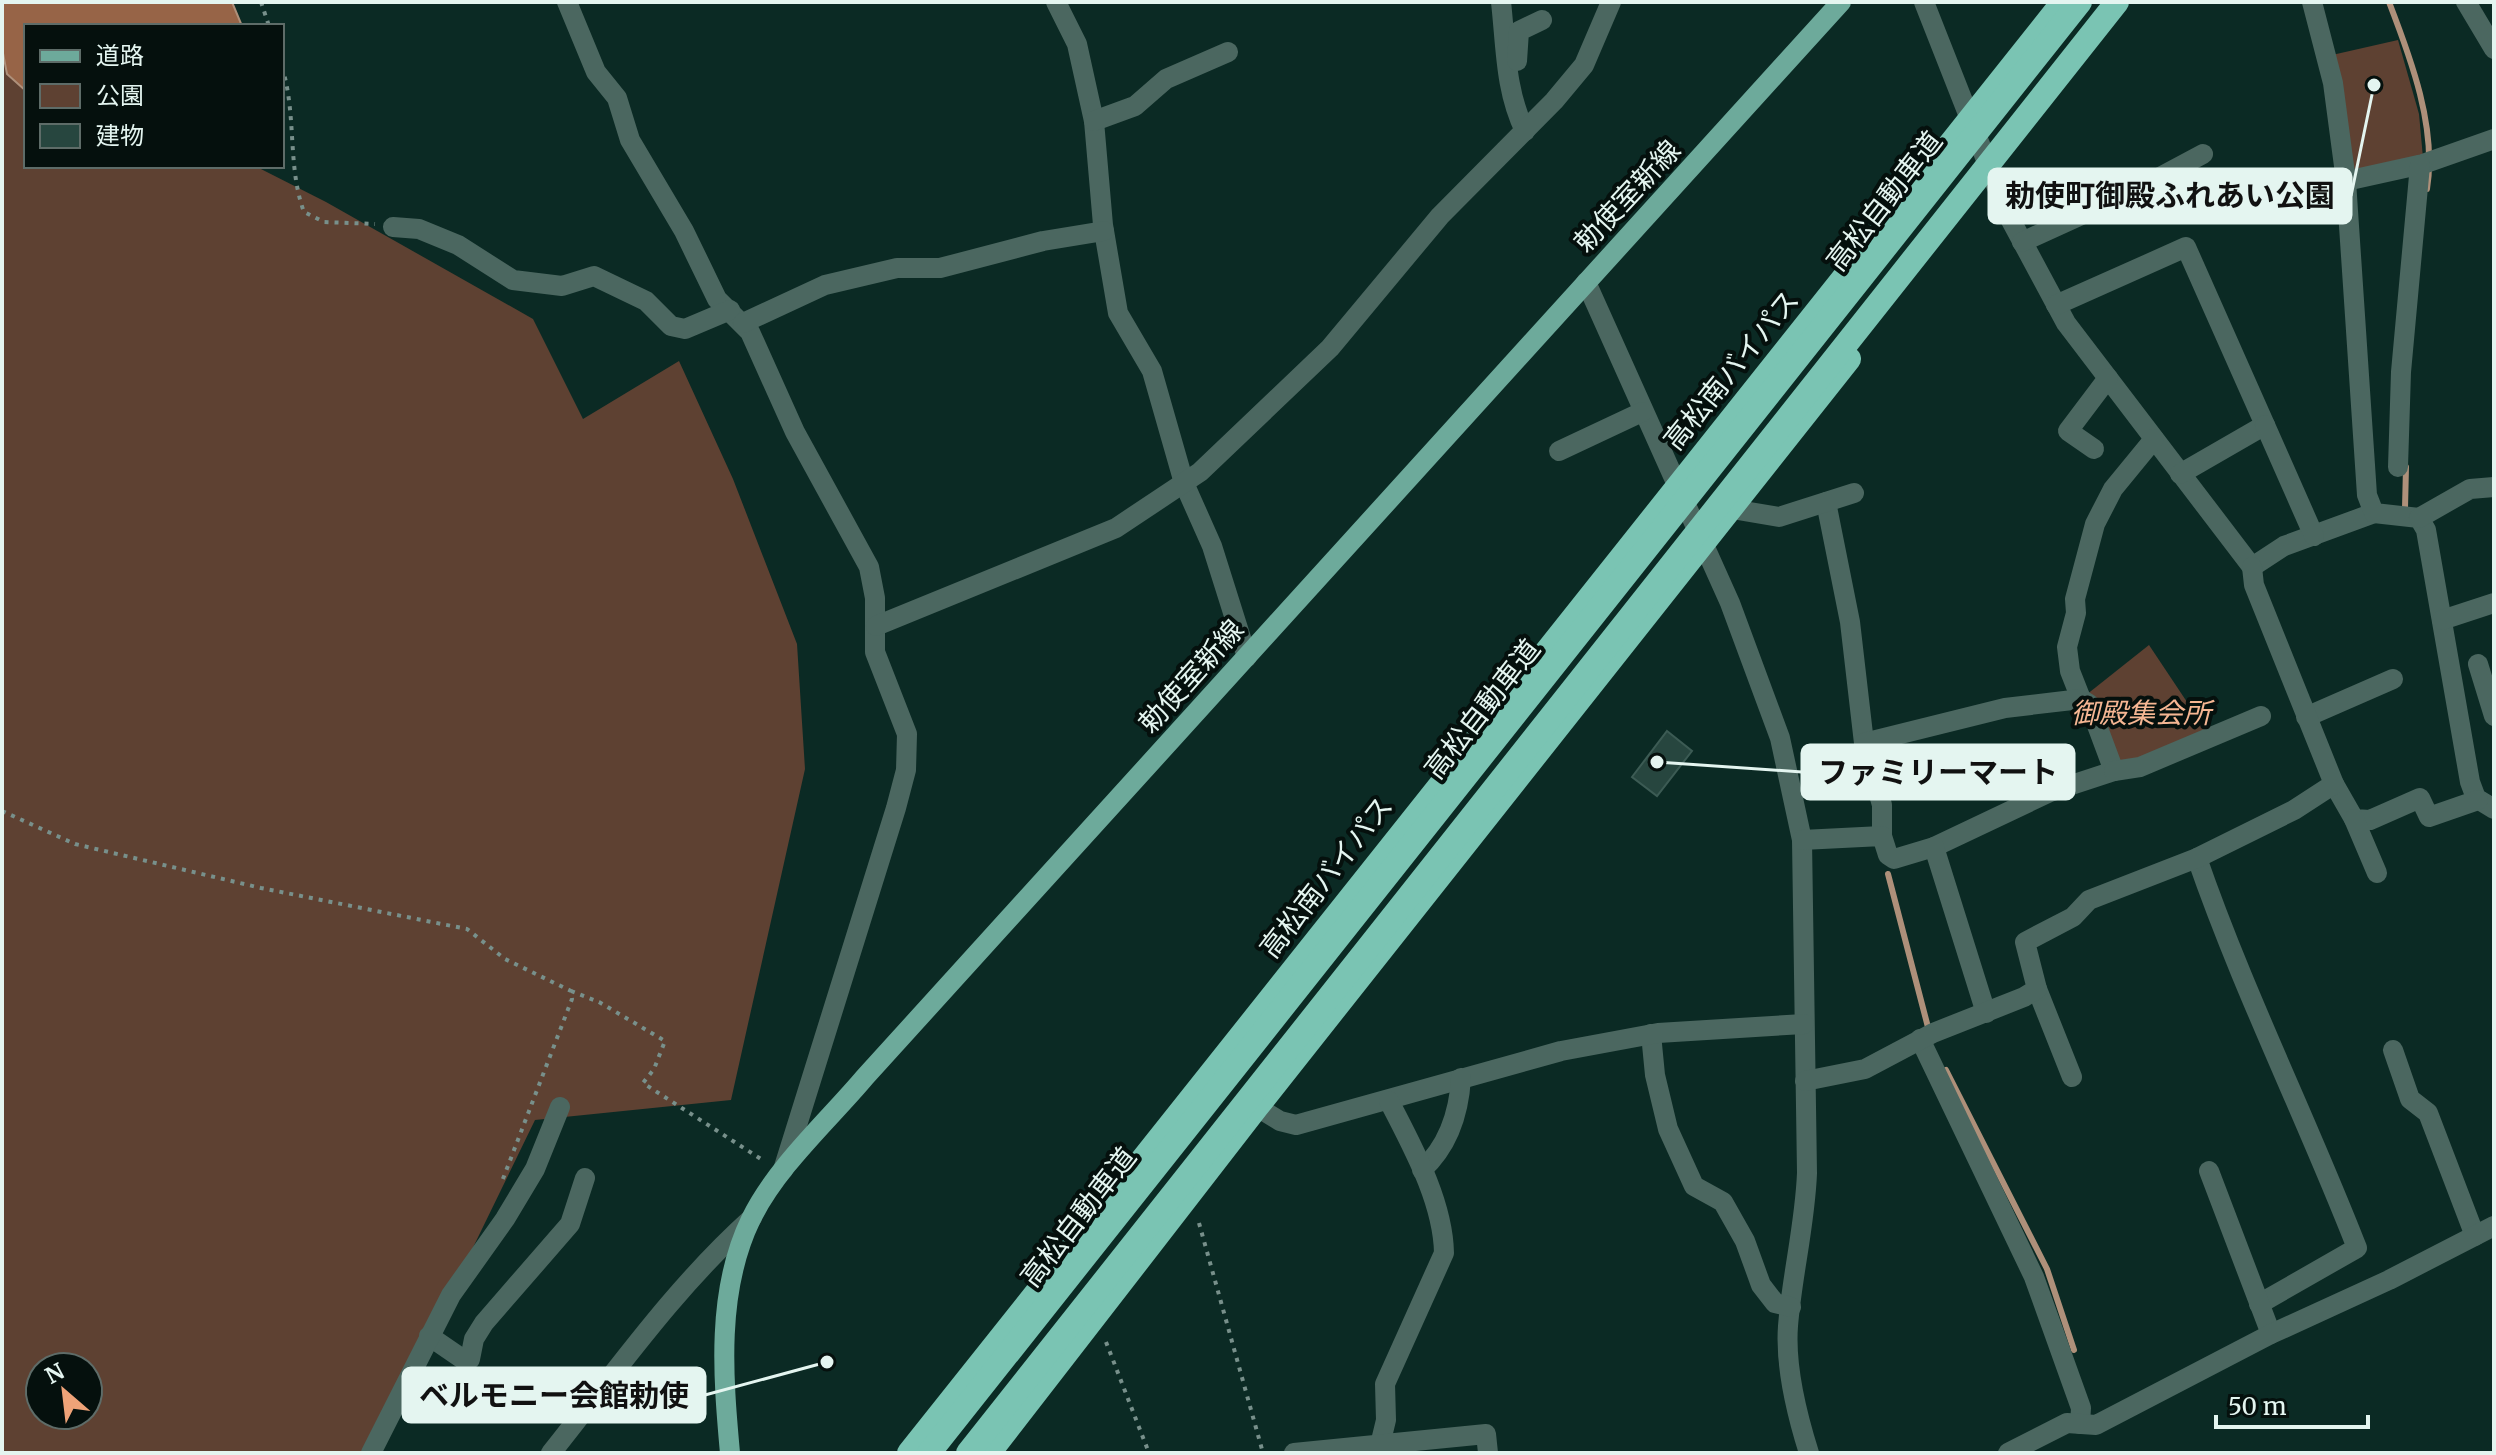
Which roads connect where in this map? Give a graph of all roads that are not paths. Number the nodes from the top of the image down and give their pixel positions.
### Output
1 (567, 2) edge
2 (1056, 2) edge
3 (1501, 2) edge
4 (1611, 2) edge
5 (1841, 2) edge
6 (1924, 2) edge
7 (2063, 2) edge
8 (2080, 2) edge
9 (2117, 2) edge
10 (2130, 2) edge
11 (2312, 2) edge
12 (2466, 2) edge
13 (1542, 20) dead end
14 (2494, 49) edge
15 (1228, 52) dead end
16 (1970, 118) junction
17 (1094, 121) junction
18 (1529, 127) junction
19 (2494, 139) edge
20 (2203, 154) dead end
21 (2425, 163) junction
22 (1993, 177) junction
23 (2346, 181) junction
24 (393, 227) road end
25 (1104, 231) junction
26 (2022, 242) junction
27 (1586, 282) junction
28 (2056, 305) junction
29 (736, 317) junction
30 (2108, 378) junction
31 (1642, 412) junction
32 (2265, 425) junction
33 (2154, 439) junction
34 (2094, 449) dead end
35 (1559, 451) dead end
36 (2398, 467) dead end
37 (2180, 474) junction
38 (1184, 483) junction
39 (1677, 484) junction
40 (2494, 487) edge
41 (1854, 493) dead end
42 (1826, 502) junction
43 (1732, 509) junction
44 (2374, 513) junction
45 (2419, 518) junction
46 (2314, 536) junction
47 (1704, 547) junction
48 (2252, 567) junction
49 (2494, 603) edge
50 (2442, 620) junction
51 (876, 626) junction
52 (1247, 657) junction
53 (2486, 661) edge
54 (2450, 669) junction
55 (2393, 679) dead end
56 (2085, 702) junction
57 (2261, 716) dead end
58 (2494, 716) edge
59 (2306, 717) junction
60 (1864, 743) junction
61 (2114, 771) junction
62 (2334, 784) junction
63 (2486, 804) edge
64 (2354, 819) junction
65 (1882, 836) junction
66 (1802, 840) junction
67 (1934, 847) junction
68 (2197, 858) junction
69 (2377, 873) dead end
70 (2037, 989) junction
71 (1986, 1013) junction
72 (1804, 1024) junction
73 (1651, 1034) junction
74 (1927, 1036) junction
75 (2393, 1050) dead end
76 (2072, 1077) dead end
77 (1461, 1078) junction
78 (1805, 1081) junction
79 (1389, 1101) junction
80 (560, 1107) dead end
81 (1257, 1107) junction
82 (1422, 1170) junction
83 (2209, 1171) dead end
84 (782, 1174) junction
85 (585, 1178) dead end
86 (752, 1218) junction
87 (2494, 1226) edge
88 (2475, 1236) junction
89 (2259, 1304) junction
90 (1791, 1307) junction
91 (2271, 1334) junction
92 (429, 1336) junction
93 (2080, 1424) junction
94 (1380, 1445) junction
95 (371, 1453) edge
96 (551, 1453) edge
97 (730, 1453) edge
98 (909, 1453) edge
99 (929, 1453) edge
100 (968, 1453) edge
101 (989, 1453) edge
102 (1294, 1453) edge
103 (1488, 1453) edge
104 (1809, 1453) edge
105 (2008, 1453) edge

1 - 29 street
2 - 17 street
3 - 18 street
4 - 18 street
5 - 27 main road, 勅使室新線
6 - 16 street
7 - 16 highway, 高松南バイパス
8 - 99 highway, 高松自動車道, bridge
9 - 100 highway, 高松自動車道, bridge
10 - 22 highway
11 - 23 street
12 - 14 street
13 - 18 street
15 - 17 street
16 - 22 street
16 - 39 highway, 高松南バイパス
17 - 25 street
18 - 38 street
19 - 21 street
20 - 26 street
21 - 23 street
21 - 36 street
22 - 26 street
22 - 43 highway
23 - 44 street
24 - 29 street
25 - 29 street
25 - 38 street
26 - 28 street
27 - 31 street
27 - 52 main road, 勅使室新線
28 - 30 street
28 - 32 street
29 - 51 street
30 - 33 street
30 - 34 street
31 - 35 street
31 - 39 street
32 - 37 street
32 - 46 street
33 - 37 street
33 - 56 street
37 - 48 street
38 - 51 street
38 - 52 street
39 - 47 street
39 - 98 highway, 高松南バイパス
40 - 45 street
41 - 42 street
42 - 43 street
42 - 60 street
43 - 47 highway
44 - 45 street
44 - 46 street
45 - 50 street
46 - 48 street
47 - 66 street
47 - 81 highway
48 - 59 street
49 - 50 street
50 - 54 street
51 - 84 street
52 - 84 main road, 勅使室新線
53 - 54 street
53 - 58 street
54 - 63 street
55 - 59 street
56 - 60 street
56 - 61 street
57 - 61 street
59 - 62 street
60 - 65 street
61 - 67 street
62 - 64 street
62 - 68 street
63 - 64 street
64 - 69 street
65 - 66 street
65 - 67 street
66 - 72 street
67 - 71 street
68 - 70 street
68 - 89 street
70 - 71 street
70 - 76 street
71 - 74 street
72 - 73 street
72 - 78 street
73 - 77 street
73 - 90 street
74 - 78 street
74 - 93 street
75 - 88 street
77 - 79 street
77 - 82 street
78 - 90 street
79 - 81 street
79 - 82 street
80 - 92 street
81 - 101 highway
82 - 94 street
83 - 89 street
84 - 86 main road, 勅使室新線
85 - 92 street
86 - 96 street
86 - 97 main road, 勅使室新線
87 - 88 street
88 - 91 street
89 - 91 street
90 - 104 street
91 - 93 street
92 - 95 street
93 - 105 street
94 - 102 street
94 - 103 street

